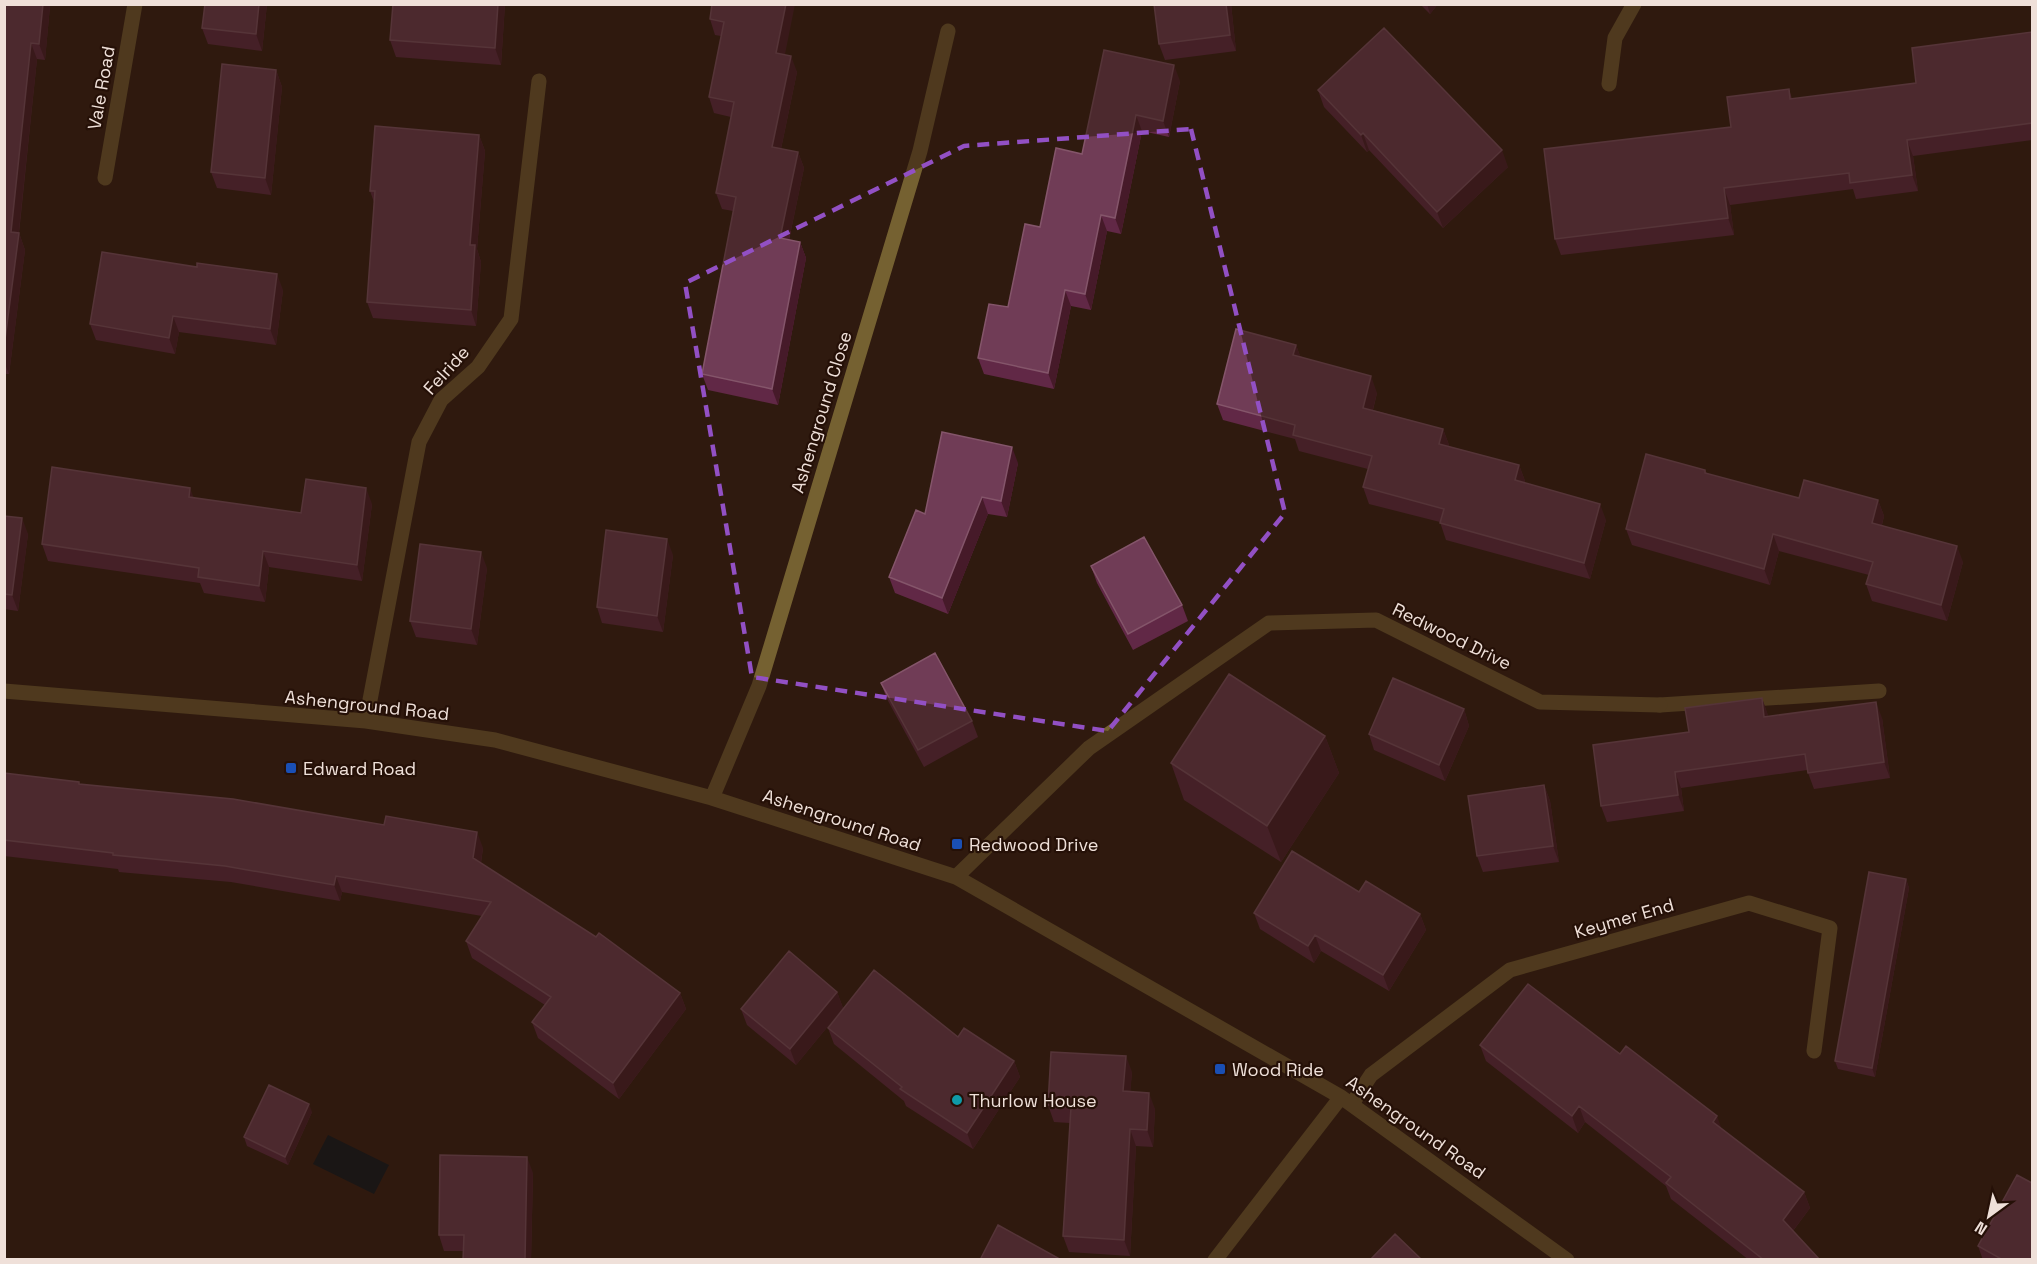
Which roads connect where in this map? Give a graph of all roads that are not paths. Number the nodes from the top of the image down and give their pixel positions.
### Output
1 (135, 4) edge
2 (1634, 4) edge
3 (948, 31) dead end
4 (539, 81) dead end
5 (1609, 84) dead end
6 (105, 178) dead end
7 (4, 691) edge
8 (1880, 691) dead end
9 (366, 722) junction
10 (712, 798) junction
11 (956, 877) junction
12 (1814, 1051) dead end
13 (1346, 1101) junction
14 (1215, 1260) edge
15 (1567, 1260) edge

1 - 6 street, Vale Road
2 - 5 street
3 - 10 street, Ashenground Close
4 - 9 street, Felride
7 - 9 street, Ashenground Road
8 - 11 street, Redwood Drive
9 - 10 street, Ashenground Road
10 - 11 street, Ashenground Road
11 - 13 street, Ashenground Road
12 - 13 street, Keymer End
13 - 14 street
13 - 15 street, Ashenground Road

